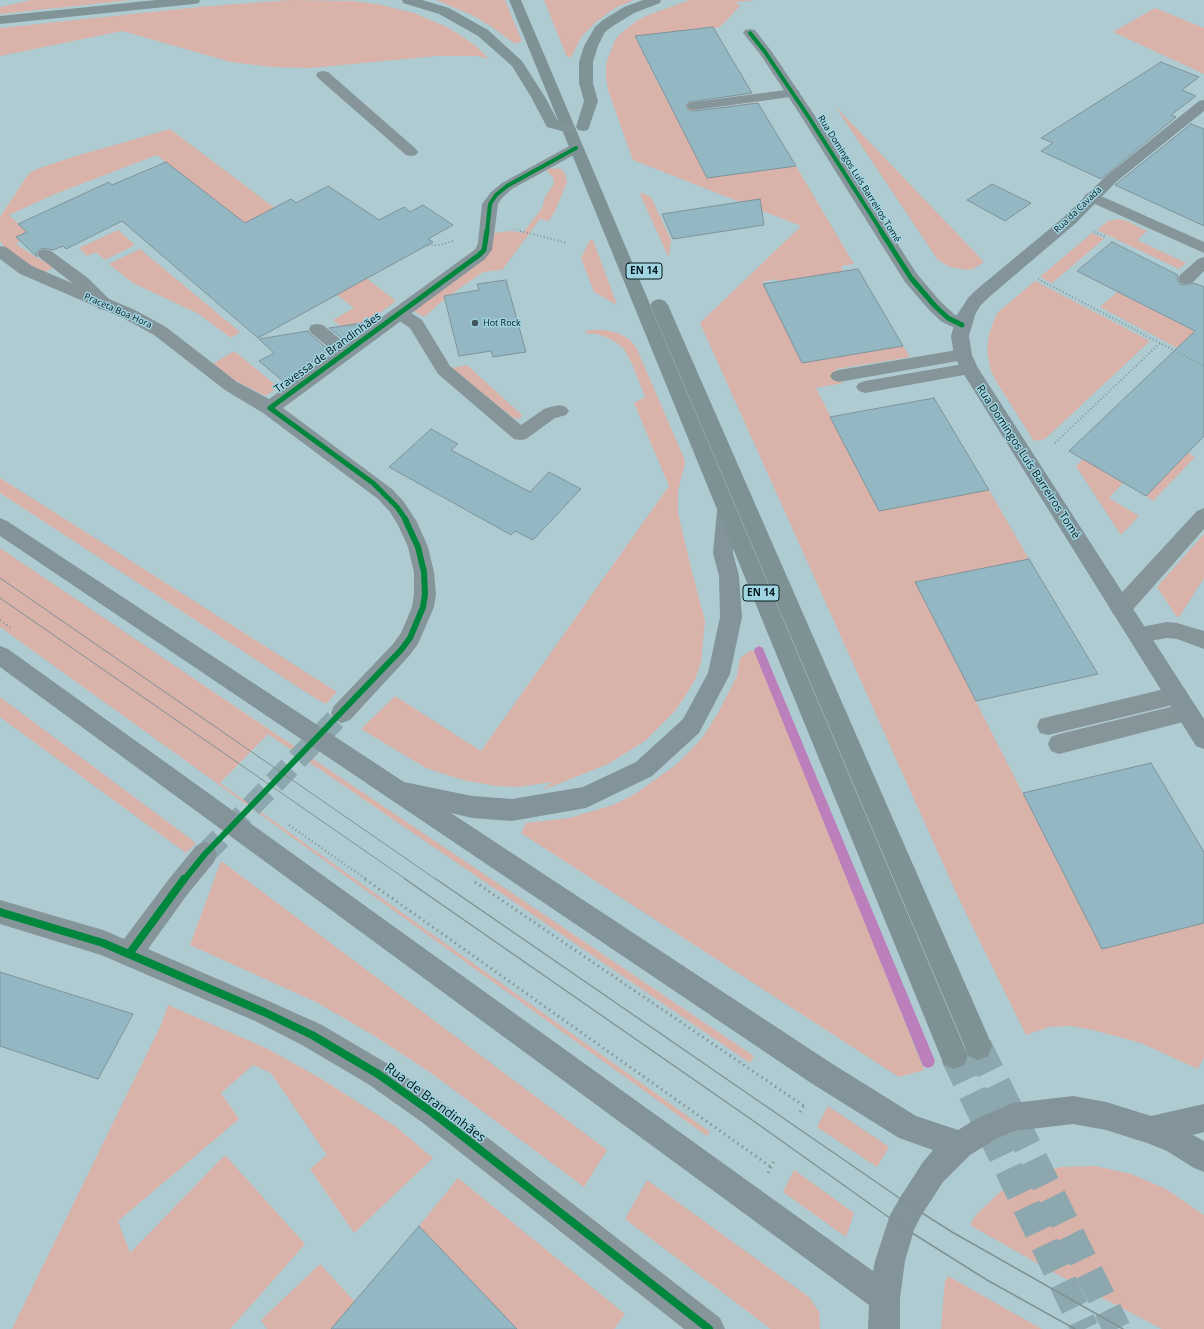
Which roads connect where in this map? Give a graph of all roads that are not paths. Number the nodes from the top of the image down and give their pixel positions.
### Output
1 (194, 0) edge
2 (408, 0) edge
3 (515, 0) edge
4 (655, 0) edge
5 (535, 14) dead end
6 (0, 20) edge
7 (750, 33) dead end
8 (323, 75) dead end
9 (789, 88) junction
10 (692, 101) dead end
11 (1204, 104) edge
12 (576, 135) junction
13 (411, 152) dead end
14 (1092, 197) junction
15 (1204, 248) edge
16 (0, 251) edge
17 (45, 254) dead end
18 (1204, 262) edge
19 (1186, 279) dead end
20 (105, 305) junction
21 (405, 308) junction
22 (962, 325) junction
23 (317, 329) dead end
24 (345, 352) junction
25 (966, 362) junction
26 (839, 376) dead end
27 (865, 387) dead end
28 (270, 408) junction
29 (560, 411) dead end
30 (727, 511) junction
31 (1204, 516) edge
32 (0, 526) edge
33 (1121, 608) junction
34 (1138, 635) junction
35 (1204, 640) edge
36 (0, 655) edge
37 (1182, 704) junction
38 (342, 713) tunnel mouth
39 (1048, 726) dead end
40 (1204, 739) edge
41 (1059, 744) dead end
42 (396, 790) junction
43 (205, 854) tunnel mouth
44 (0, 912) edge
45 (129, 954) junction
46 (978, 1046) tunnel mouth
47 (954, 1055) tunnel mouth
48 (1204, 1118) edge
49 (1152, 1130) junction
50 (960, 1145) junction
51 (1204, 1158) edge
52 (884, 1298) junction
53 (709, 1329) edge
54 (884, 1329) edge

1 - 6 highway
2 - 12 highway
3 - 12 highway, EN 14
4 - 12 highway
5 - 12 highway, EN 14
7 - 9 street, Rua Domingos Luís Barreiros Tomé
8 - 13 lane
9 - 10 lane
9 - 22 street, Rua Domingos Luís Barreiros Tomé
11 - 14 main road, Rua da Cavada
12 - 21 street, Travessa de Brandinhães
12 - 30 highway, EN 14
12 - 46 highway, EN 14
14 - 15 street
14 - 22 main road, Rua da Cavada
16 - 20 street, Praceta Boa Hora
17 - 20 lane
18 - 19 lane
20 - 28 street, Praceta Boa Hora
21 - 24 street, Travessa de Brandinhães
21 - 29 lane
22 - 25 main road, Rua Domingos Luís Barreiros Tomé
23 - 24 lane
24 - 28 street, Travessa de Brandinhães
25 - 26 lane
25 - 27 lane
25 - 33 main road, Rua Domingos Luís Barreiros Tomé
28 - 38 street, Travessa de Brandinhães
30 - 42 main road
30 - 47 highway, EN 14
31 - 33 street
32 - 42 main road
33 - 34 main road, Rua Domingos Luís Barreiros Tomé
34 - 35 lane
34 - 37 main road, Rua Domingos Luís Barreiros Tomé
36 - 52 main road
37 - 39 lane
37 - 40 main road, Rua Domingos Luís Barreiros Tomé
37 - 41 lane
42 - 50 main road
43 - 45 street
44 - 45 street, Rua de Brandinhães
45 - 53 street, Rua de Brandinhães
48 - 49 main road
49 - 50 main road
49 - 51 main road
50 - 52 main road
52 - 54 main road

